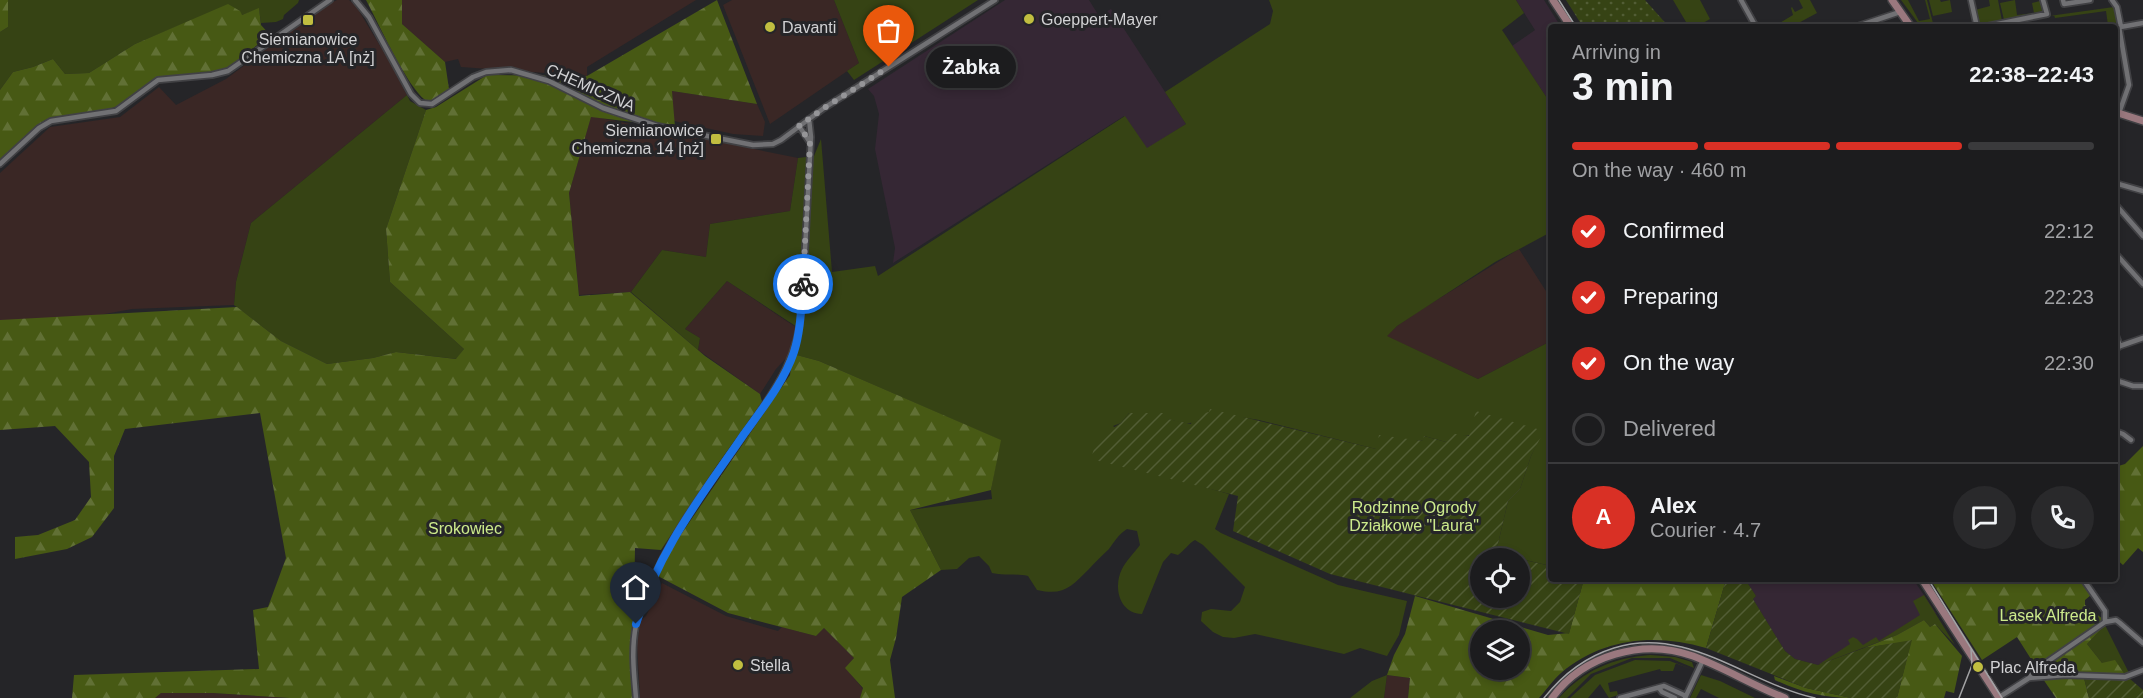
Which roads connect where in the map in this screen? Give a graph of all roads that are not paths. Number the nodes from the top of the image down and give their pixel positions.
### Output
1 (330, 0) edge
2 (355, 0) edge
3 (994, 0) edge
4 (1554, 0) edge
5 (1742, 0) edge
6 (1893, 0) edge
7 (1971, 0) edge
8 (2043, 0) edge
9 (2062, 0) edge
10 (2090, 0) edge
11 (2112, 0) edge
12 (1900, 12) junction
13 (2143, 23) edge
14 (1568, 24) edge
15 (1754, 24) edge
16 (1864, 24) edge
17 (1909, 24) edge
18 (1976, 24) edge
19 (1998, 24) edge
20 (2118, 24) edge
21 (2118, 28) edge
22 (2118, 110) edge
23 (2118, 112) edge
24 (808, 119) junction
25 (2143, 121) edge
26 (799, 126) junction
27 (810, 142) junction
28 (0, 164) edge
29 (2118, 184) edge
30 (2143, 191) edge
31 (2118, 207) edge
32 (2143, 236) edge
33 (2118, 257) edge
34 (2143, 284) edge
35 (2143, 338) edge
36 (2118, 341) edge
37 (2120, 346) joint
38 (2118, 381) edge
39 (2143, 386) edge
40 (2118, 432) edge
41 (2131, 440) dead end
42 (1924, 582) edge
43 (2085, 582) edge
44 (2105, 622) junction
45 (2143, 643) edge
46 (1703, 660) junction
47 (2143, 670) edge
48 (2029, 678) junction
49 (1659, 688) junction
50 (1685, 697) edge
51 (636, 698) edge
52 (1552, 698) edge
53 (1620, 698) edge
54 (1675, 698) edge
55 (1785, 698) edge
56 (1998, 698) edge

1 - 28 street
2 - 26 street, CHEMICZNA
3 - 24 street
4 - 14 main road
5 - 15 street
6 - 12 main road
7 - 18 street
8 - 19 street
9 - 10 street
11 - 20 street
12 - 16 street
12 - 17 main road
13 - 21 street
21 - 22 street
23 - 25 main road
24 - 26 street
24 - 27 street
26 - 27 street
27 - 51 street
29 - 30 street
31 - 32 street
33 - 34 street
35 - 37 street
36 - 37 street
38 - 39 street
40 - 41 street
42 - 56 main road
43 - 44 street
44 - 45 street
44 - 48 street
46 - 50 street
46 - 52 main road
46 - 55 main road
47 - 48 street
48 - 56 street
49 - 50 street
49 - 53 street
49 - 54 street

